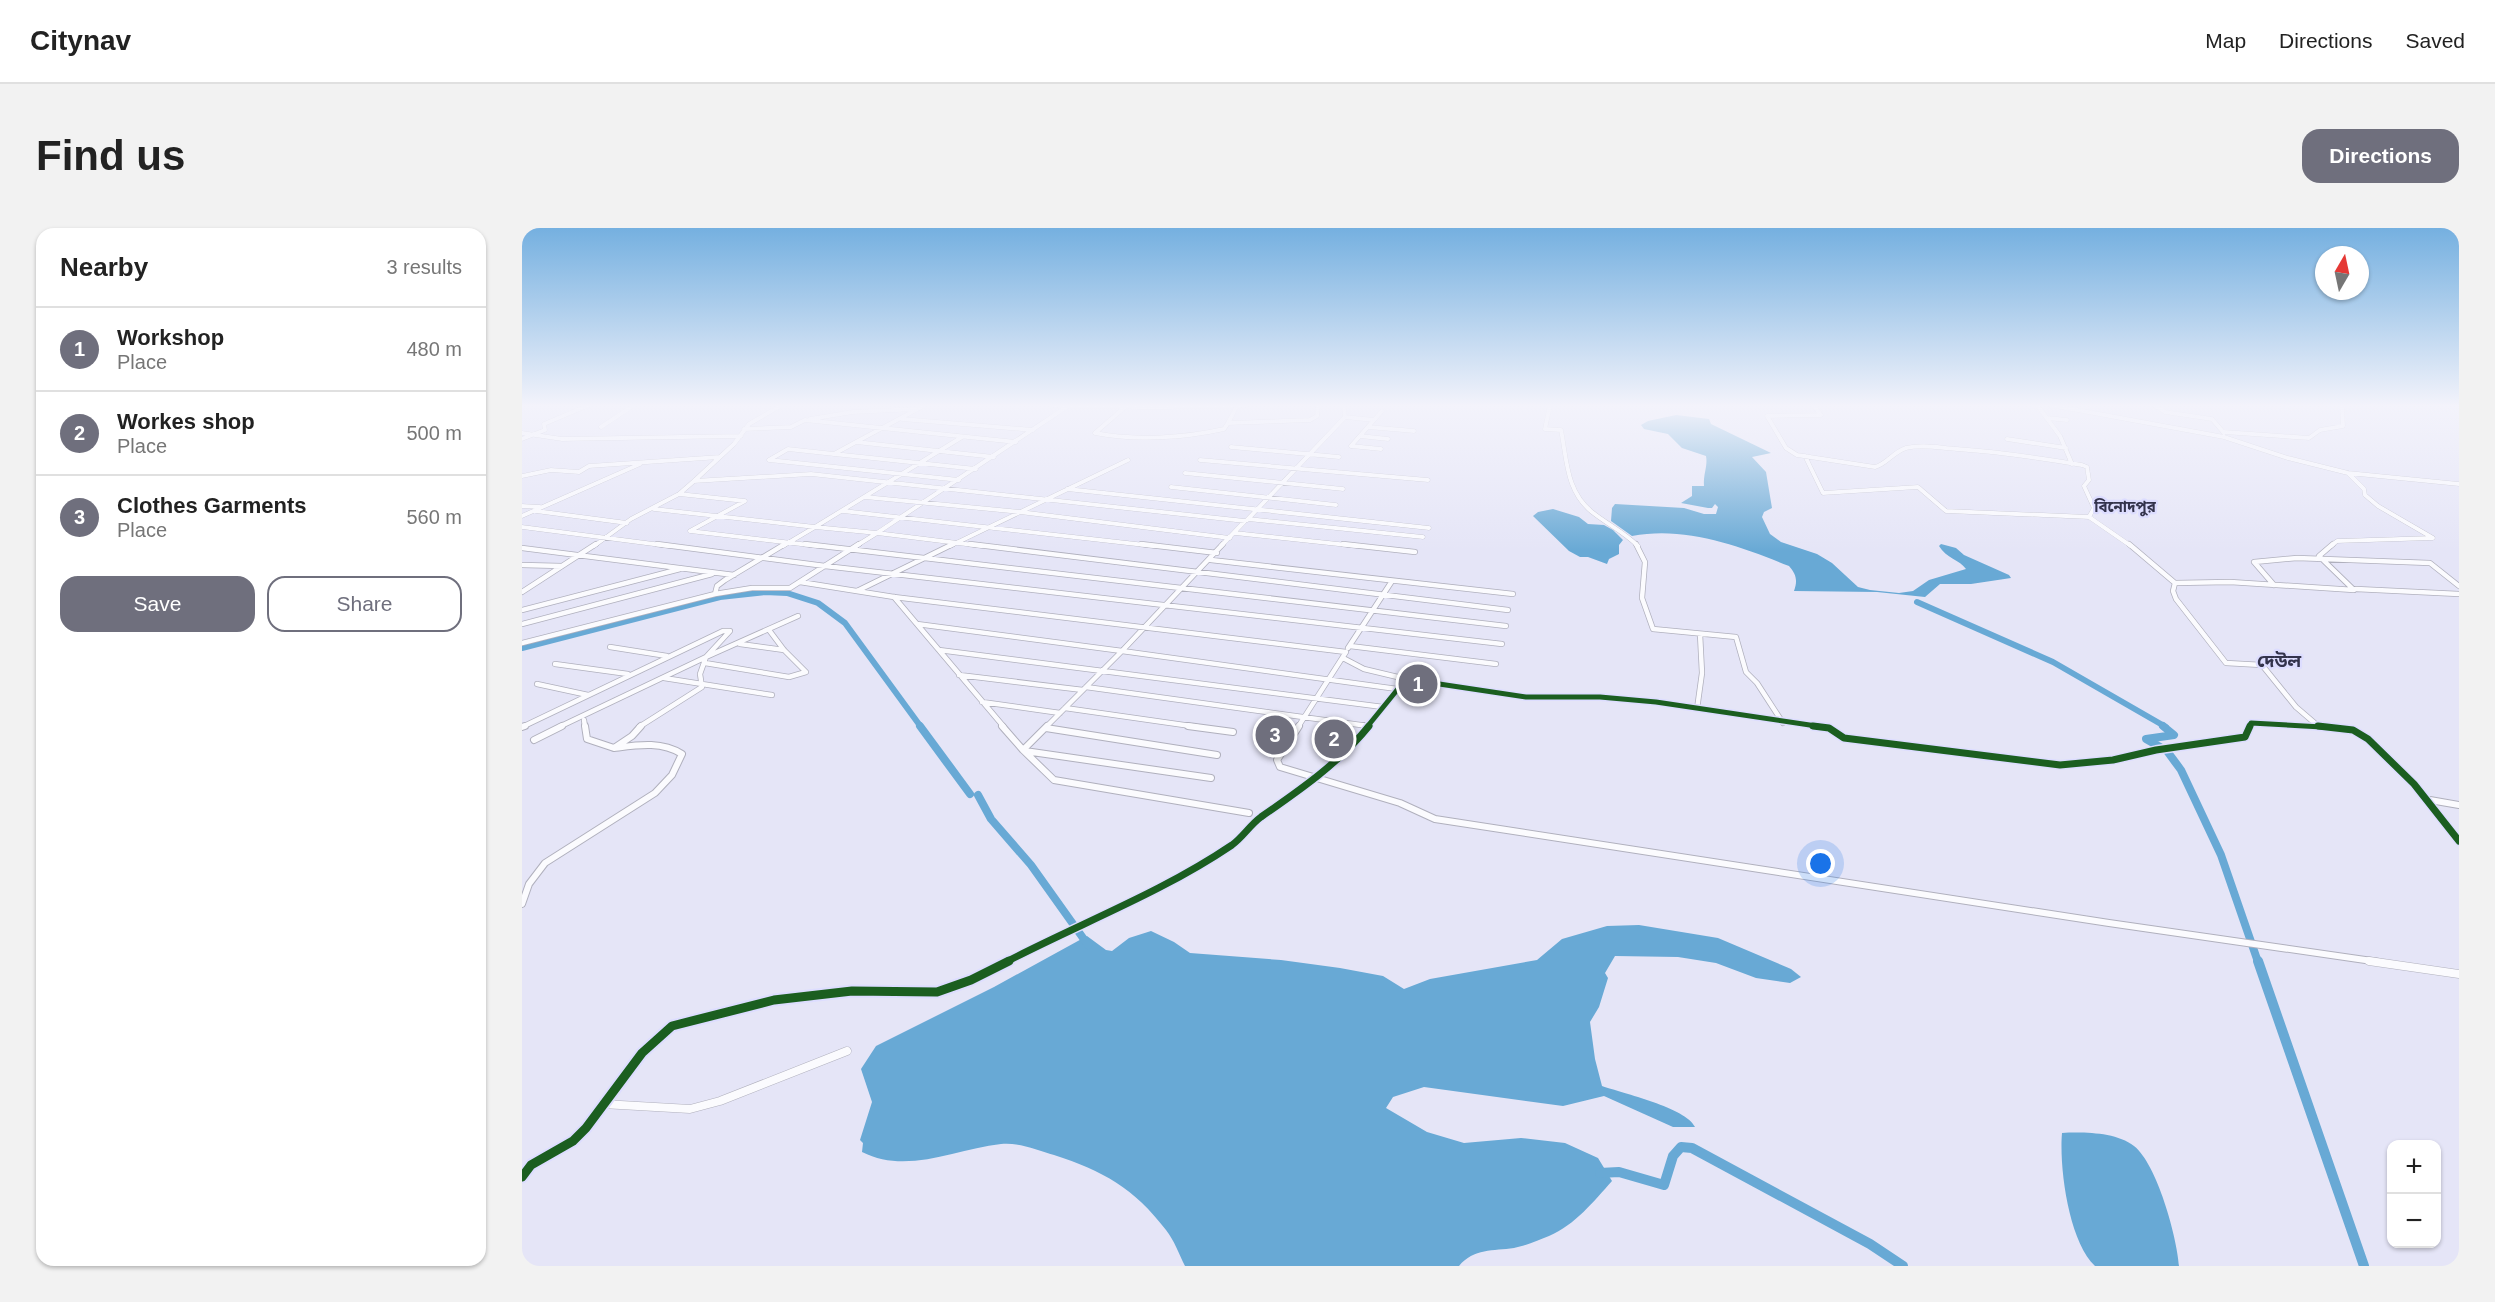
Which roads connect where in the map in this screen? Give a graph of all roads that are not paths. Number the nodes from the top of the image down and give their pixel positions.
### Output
1 (724, 453) edge
2 (780, 453) edge
3 (838, 453) edge
4 (936, 453) edge
5 (968, 453) edge
6 (999, 453) edge
7 (1302, 453) edge
8 (1565, 453) edge
9 (1795, 453) edge
10 (1893, 453) edge
11 (2022, 453) edge
12 (2068, 453) edge
13 (2274, 453) edge
14 (1308, 454) junction
15 (1805, 456) junction
16 (720, 457) junction
17 (994, 457) junction
18 (1339, 457) dead end
19 (1128, 460) dead end
20 (1200, 460) dead end
21 (922, 462) junction
22 (644, 463) junction
23 (2072, 464) junction
24 (1296, 468) junction
25 (976, 469) junction
26 (904, 473) junction
27 (1185, 473) dead end
28 (2348, 473) junction
29 (522, 476) edge
30 (960, 480) junction
31 (1428, 480) dead end
32 (694, 481) junction
33 (888, 483) junction
34 (1282, 483) junction
35 (2459, 484) edge
36 (1171, 488) dead end
37 (946, 489) junction
38 (1067, 489) junction
39 (1343, 489) dead end
40 (679, 494) junction
41 (865, 497) junction
42 (1268, 497) junction
43 (1043, 501) junction
44 (923, 503) junction
45 (1336, 505) dead end
46 (522, 506) edge
47 (541, 507) junction
48 (653, 509) junction
49 (1257, 509) junction
50 (843, 510) junction
51 (534, 511) junction
52 (1020, 512) junction
53 (522, 516) edge
54 (718, 516) junction
55 (901, 517) junction
56 (2089, 517) junction
57 (1246, 520) junction
58 (627, 523) junction
59 (522, 527) edge
60 (815, 527) junction
61 (988, 527) junction
62 (1429, 528) dead end
63 (876, 533) junction
64 (1235, 533) junction
65 (606, 537) junction
66 (1423, 537) dead end
67 (1230, 538) junction
68 (787, 543) junction
69 (955, 543) junction
70 (522, 548) edge
71 (851, 549) junction
72 (1415, 552) dead end
73 (1217, 553) junction
74 (582, 555) junction
75 (924, 557) junction
76 (762, 558) junction
77 (2322, 558) junction
78 (1211, 560) junction
79 (522, 565) edge
80 (565, 566) junction
81 (825, 566) junction
82 (684, 568) junction
83 (1199, 571) junction
84 (716, 572) junction
85 (892, 574) junction
86 (734, 575) junction
87 (1392, 581) junction
88 (800, 582) junction
89 (2175, 583) junction
90 (2274, 585) junction
91 (2459, 585) edge
92 (1184, 587) junction
93 (2356, 589) junction
94 (857, 591) junction
95 (522, 592) edge
96 (715, 594) junction
97 (1383, 594) junction
98 (1513, 594) dead end
99 (2459, 594) edge
100 (894, 597) junction
101 (1167, 604) junction
102 (522, 610) edge
103 (1373, 610) junction
104 (1508, 610) dead end
105 (798, 616) dead end
106 (522, 624) edge
107 (916, 624) junction
108 (1506, 626) dead end
109 (1145, 627) junction
110 (1361, 628) junction
111 (769, 630) junction
112 (1700, 634) junction
113 (522, 643) edge
114 (738, 644) junction
115 (1502, 644) dead end
116 (1350, 646) junction
117 (610, 647) dead end
118 (784, 650) junction
119 (939, 650) junction
120 (1122, 651) junction
121 (1344, 655) junction
122 (669, 657) junction
123 (706, 660) junction
124 (555, 664) dead end
125 (1496, 664) dead end
126 (1103, 670) junction
127 (630, 675) junction
128 (959, 675) junction
129 (662, 678) junction
130 (1406, 679) junction
131 (1329, 680) junction
132 (537, 684) dead end
133 (702, 685) junction
134 (1085, 688) junction
135 (1397, 690) junction
136 (590, 695) junction
137 (772, 695) dead end
138 (1317, 698) junction
139 (982, 702) junction
140 (1383, 707) junction
141 (1065, 708) junction
142 (1697, 708) junction
143 (1060, 714) junction
144 (1304, 718) junction
145 (584, 720) dead end
146 (1783, 723) junction
147 (2317, 725) junction
148 (1368, 726) junction
149 (522, 727) edge
150 (1046, 728) junction
151 (1233, 732) dead end
152 (534, 740) dead end
153 (614, 747) junction
154 (1023, 750) junction
155 (1217, 755) dead end
156 (1211, 778) dead end
157 (1316, 778) junction
158 (2430, 800) junction
159 (2459, 805) edge
160 (1250, 813) dead end
161 (2459, 841) edge
162 (522, 904) edge
163 (2459, 974) edge
164 (847, 1051) dead end
165 (603, 1104) junction
166 (522, 1177) edge

1 - 16 street
2 - 26 street
3 - 21 street
4 - 21 street
5 - 17 street
6 - 17 street
7 - 14 street
8 - 112 street
9 - 15 street
10 - 15 street
11 - 23 street
12 - 23 street
13 - 28 street
14 - 18 street
14 - 24 street
15 - 56 street
16 - 22 street
16 - 32 street
17 - 25 street
19 - 38 street
20 - 24 street
21 - 25 street
21 - 26 street
22 - 29 street
22 - 47 street
23 - 56 street
24 - 31 street
24 - 34 street
25 - 30 street
26 - 30 street
26 - 33 street
27 - 34 street
28 - 35 street
28 - 77 street
30 - 37 street
32 - 33 street
32 - 40 street
33 - 37 street
33 - 41 street
34 - 39 street
34 - 42 street
36 - 42 street
37 - 43 street
37 - 44 street
38 - 43 street
38 - 49 street
40 - 48 street
40 - 54 street
41 - 44 street
41 - 50 street
42 - 45 street
42 - 49 street
43 - 52 street
43 - 57 street
44 - 52 street
44 - 55 street
46 - 47 street
47 - 51 street
48 - 54 street
48 - 58 street
49 - 57 street
49 - 62 street
50 - 55 street
50 - 60 street
51 - 53 street
51 - 58 street
52 - 61 street
52 - 67 street
54 - 60 street
54 - 68 street
55 - 61 street
55 - 63 street
56 - 89 street
57 - 64 street
57 - 66 street
58 - 65 street
59 - 65 street
60 - 63 street
60 - 68 street
61 - 69 street
61 - 73 street
63 - 69 street
63 - 71 street
64 - 67 street
64 - 72 street
65 - 74 street
65 - 76 street
67 - 73 street
68 - 71 street
68 - 76 street
69 - 75 street
69 - 83 street
70 - 74 street
71 - 75 street
71 - 81 street
73 - 78 street
74 - 80 street
74 - 82 street
75 - 85 street
75 - 92 street
76 - 81 street
76 - 86 street
77 - 90 street
77 - 91 street
77 - 93 street
78 - 83 street
78 - 87 street
79 - 80 street
80 - 95 street
81 - 85 street
81 - 88 street
82 - 84 street
82 - 102 street
83 - 92 street
83 - 97 street
84 - 86 street
84 - 106 street
85 - 94 street
85 - 101 street
86 - 96 street
87 - 97 street
87 - 98 street
88 - 94 street
88 - 96 street
89 - 90 street
89 - 147 street
90 - 93 street
92 - 101 street
92 - 103 street
93 - 99 street
94 - 100 street
96 - 113 street
97 - 103 street
97 - 104 street
100 - 107 street
100 - 109 street
101 - 109 street
101 - 110 street
103 - 108 street
103 - 110 street
105 - 111 street
107 - 119 street
107 - 120 street
109 - 120 street
109 - 121 street
110 - 115 street
110 - 116 street
111 - 114 street
111 - 118 street
112 - 142 street
112 - 146 street
114 - 118 street
114 - 123 street
116 - 121 street
116 - 125 street
117 - 122 street
118 - 123 street
119 - 126 street
119 - 128 street
120 - 126 street
120 - 131 street
121 - 130 street
121 - 131 street
122 - 123 street
122 - 127 street
123 - 129 street
123 - 133 street
124 - 127 street
126 - 134 street
126 - 138 street
127 - 136 street
128 - 134 street
128 - 139 street
129 - 133 street
129 - 152 street
130 - 135 street
130 - 142 street
131 - 135 street
131 - 138 street
132 - 136 street
133 - 137 street
133 - 153 street
134 - 141 street
134 - 144 street
135 - 140 street
136 - 149 street
138 - 140 street
138 - 144 street
139 - 143 street
139 - 154 street
140 - 148 street
141 - 143 street
141 - 151 street
142 - 146 street
143 - 150 street
144 - 148 street
144 - 157 street
145 - 153 street
146 - 147 street
147 - 158 street
148 - 157 street
150 - 154 street
150 - 155 street
153 - 162 street
154 - 156 street
154 - 160 street
157 - 163 street
157 - 165 street
158 - 159 street
158 - 161 street
164 - 165 street
165 - 166 street

